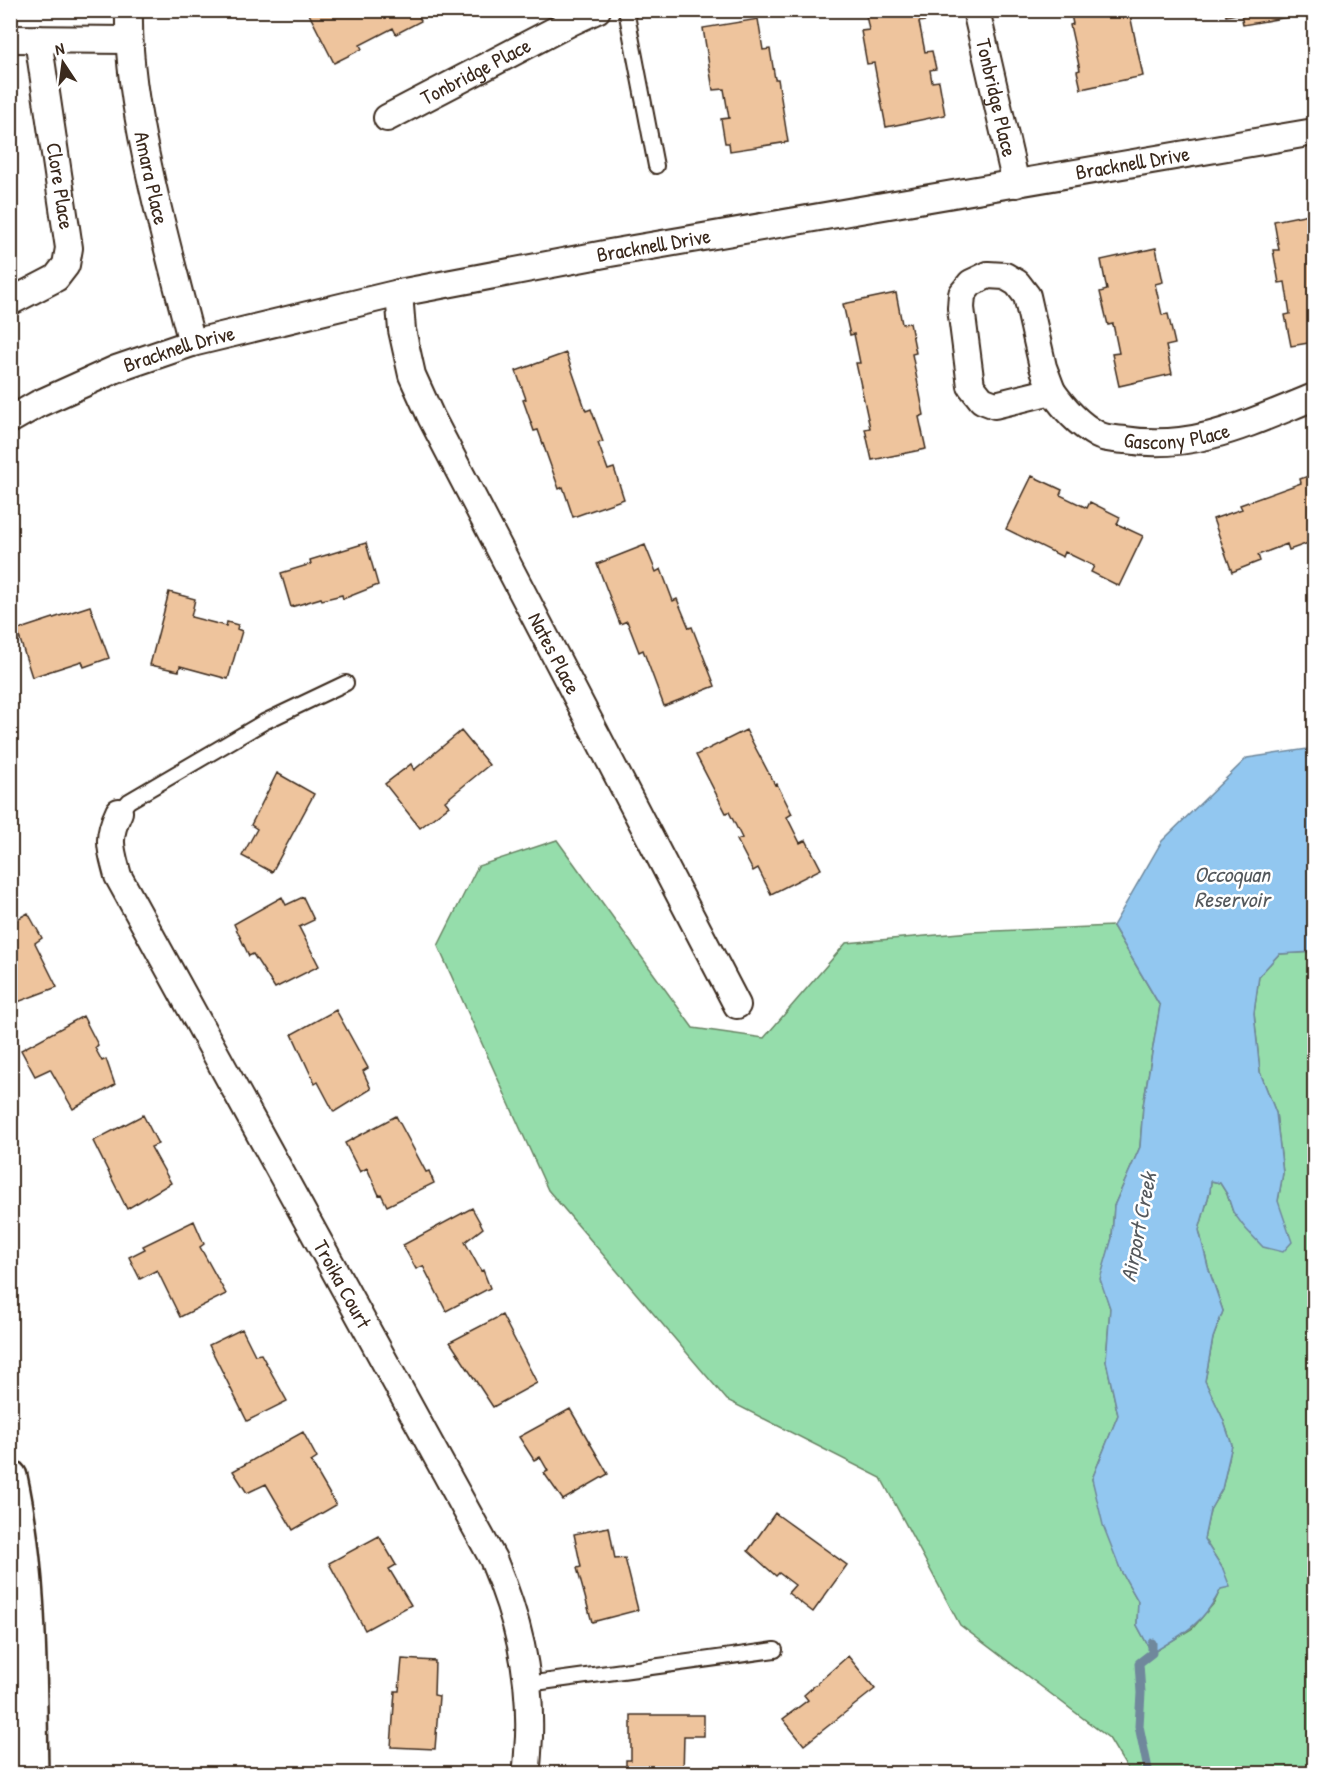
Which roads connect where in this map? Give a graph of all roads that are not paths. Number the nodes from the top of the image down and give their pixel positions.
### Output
1 (129, 10) edge
2 (597, 10) edge
3 (626, 10) edge
4 (976, 10) edge
5 (10, 39) edge
6 (38, 39) junction
7 (128, 40) junction
8 (387, 118) dead end
9 (1314, 132) edge
10 (656, 166) dead end
11 (1016, 184) junction
12 (399, 293) junction
13 (10, 302) edge
14 (192, 343) junction
15 (1052, 391) junction
16 (1314, 397) edge
17 (10, 420) edge
18 (346, 682) dead end
19 (118, 812) joint
20 (737, 1005) dead end
21 (10, 1477) edge
22 (775, 1650) dead end
23 (528, 1684) junction
24 (31, 1773) edge
25 (526, 1773) edge

1 - 7 street, Amara Place
2 - 8 street, Tonbridge Place
3 - 10 lane
4 - 11 street, Tonbridge Place
5 - 6 street
6 - 7 street
6 - 13 street, Clore Place
7 - 14 street, Amara Place
9 - 11 street, Bracknell Drive
11 - 12 street, Bracknell Drive
12 - 14 street, Bracknell Drive
12 - 20 street, Nates Place
14 - 17 street, Bracknell Drive
15 - 15 street, Gascony Place
15 - 16 street, Gascony Place
18 - 19 lane
19 - 23 street, Troika Court
21 - 24 street
22 - 23 lane
23 - 25 street, Troika Court

